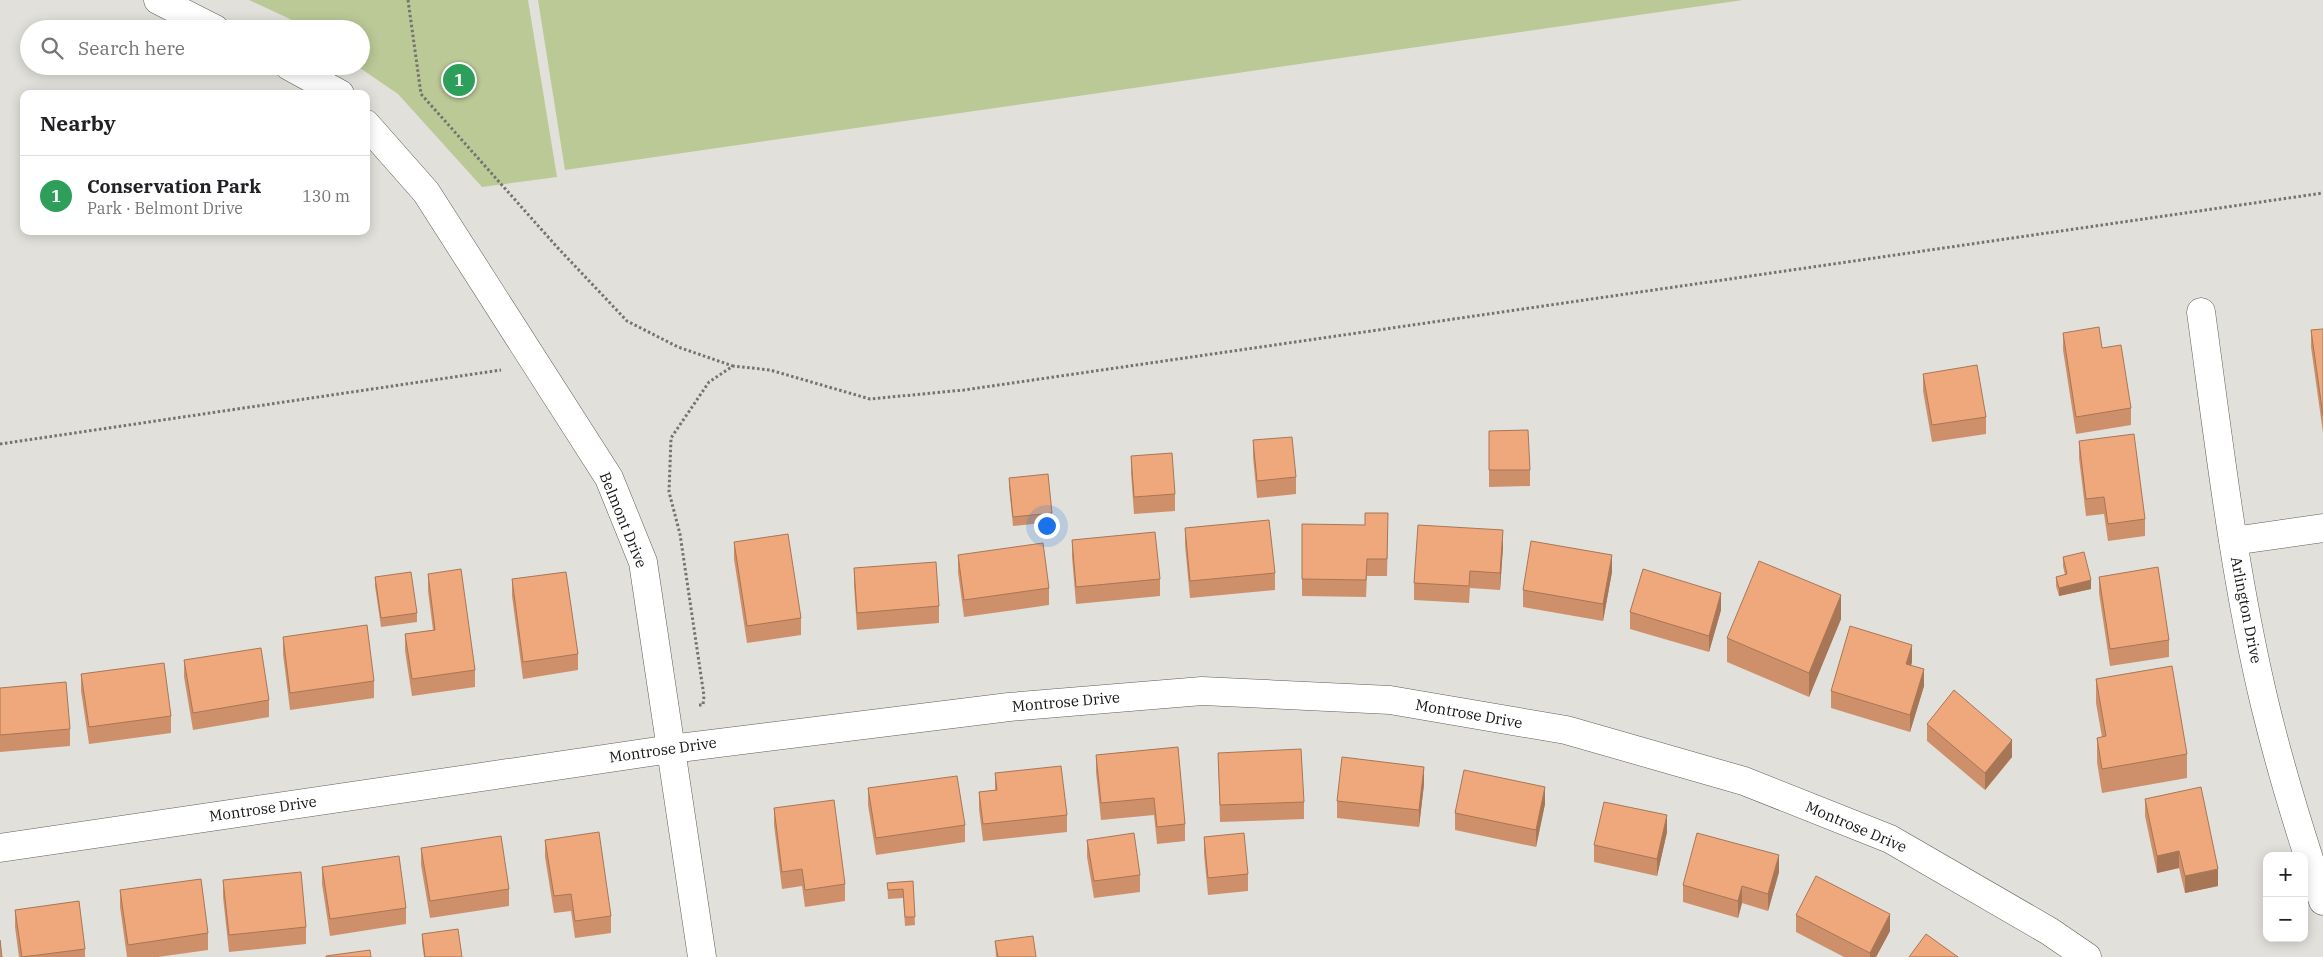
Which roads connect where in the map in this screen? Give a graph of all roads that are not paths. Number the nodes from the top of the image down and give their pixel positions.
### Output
1 (158, 0) edge
2 (197, 20) edge
3 (305, 75) edge
4 (333, 90) edge
5 (370, 129) edge
6 (2200, 312) dead end
7 (2323, 528) edge
8 (2233, 540) junction
9 (671, 749) junction
10 (0, 848) edge
11 (2323, 901) edge
12 (702, 957) edge
13 (2087, 957) edge

1 - 2 street
3 - 4 street
5 - 9 street, Belmont Drive
6 - 8 street, Arlington Drive
7 - 8 street
8 - 11 street, Arlington Drive
9 - 10 street, Montrose Drive
9 - 12 street, Belmont Drive
9 - 13 street, Montrose Drive

